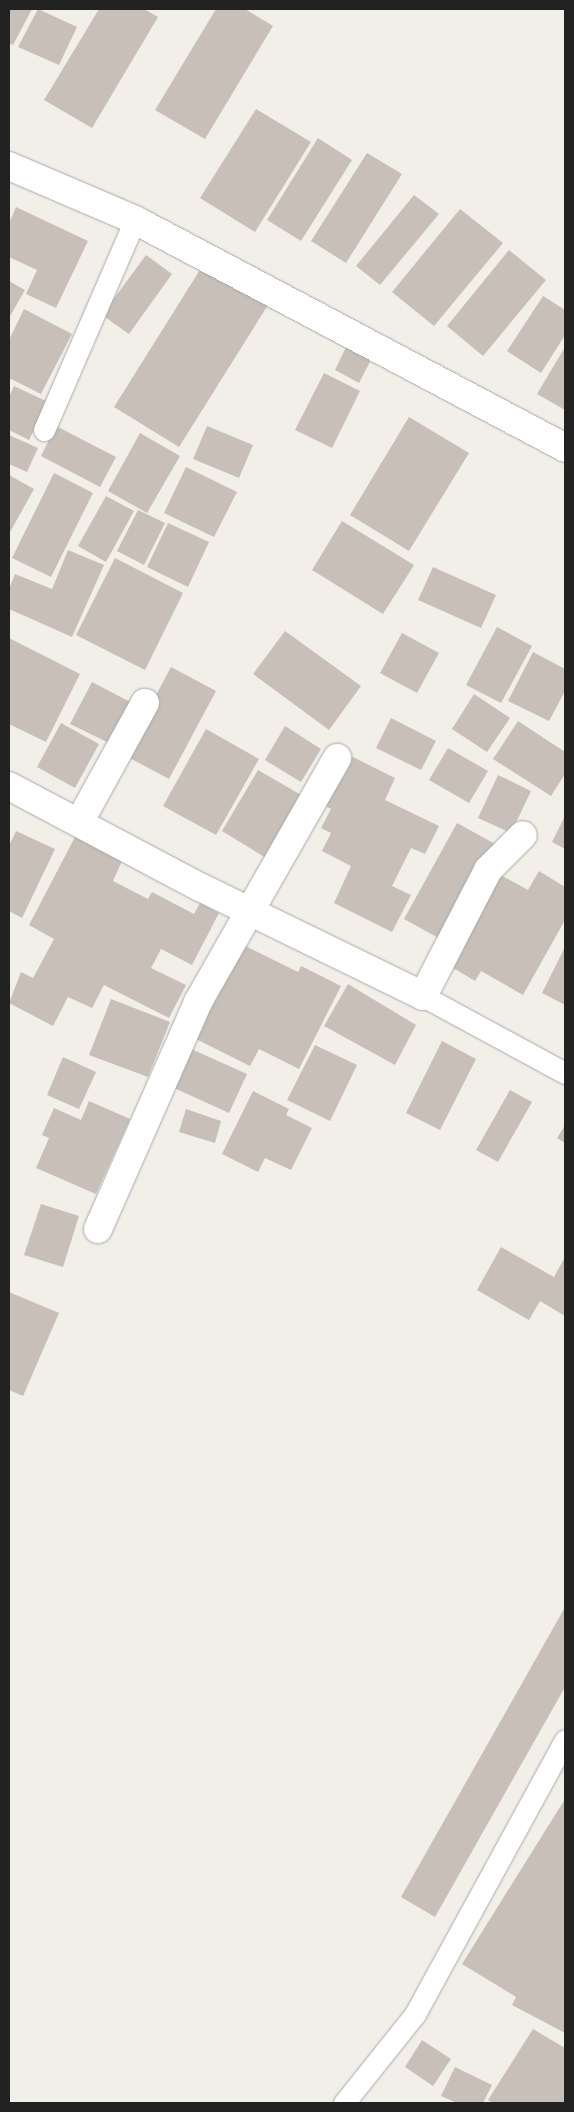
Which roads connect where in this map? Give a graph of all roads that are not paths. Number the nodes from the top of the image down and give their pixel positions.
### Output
1 (9, 166) edge
2 (135, 220) junction
3 (44, 430) dead end
4 (565, 448) edge
5 (144, 703) dead end
6 (337, 758) dead end
7 (9, 786) edge
8 (80, 821) junction
9 (523, 835) dead end
10 (250, 912) junction
11 (423, 996) junction
12 (565, 1073) edge
13 (98, 1230) dead end
14 (565, 1740) edge
15 (344, 2103) edge

1 - 2 street
2 - 3 lane
2 - 4 street
5 - 8 street
6 - 10 street
7 - 8 street
8 - 10 street
9 - 11 street
10 - 11 street
10 - 13 street
11 - 12 lane
14 - 15 lane

